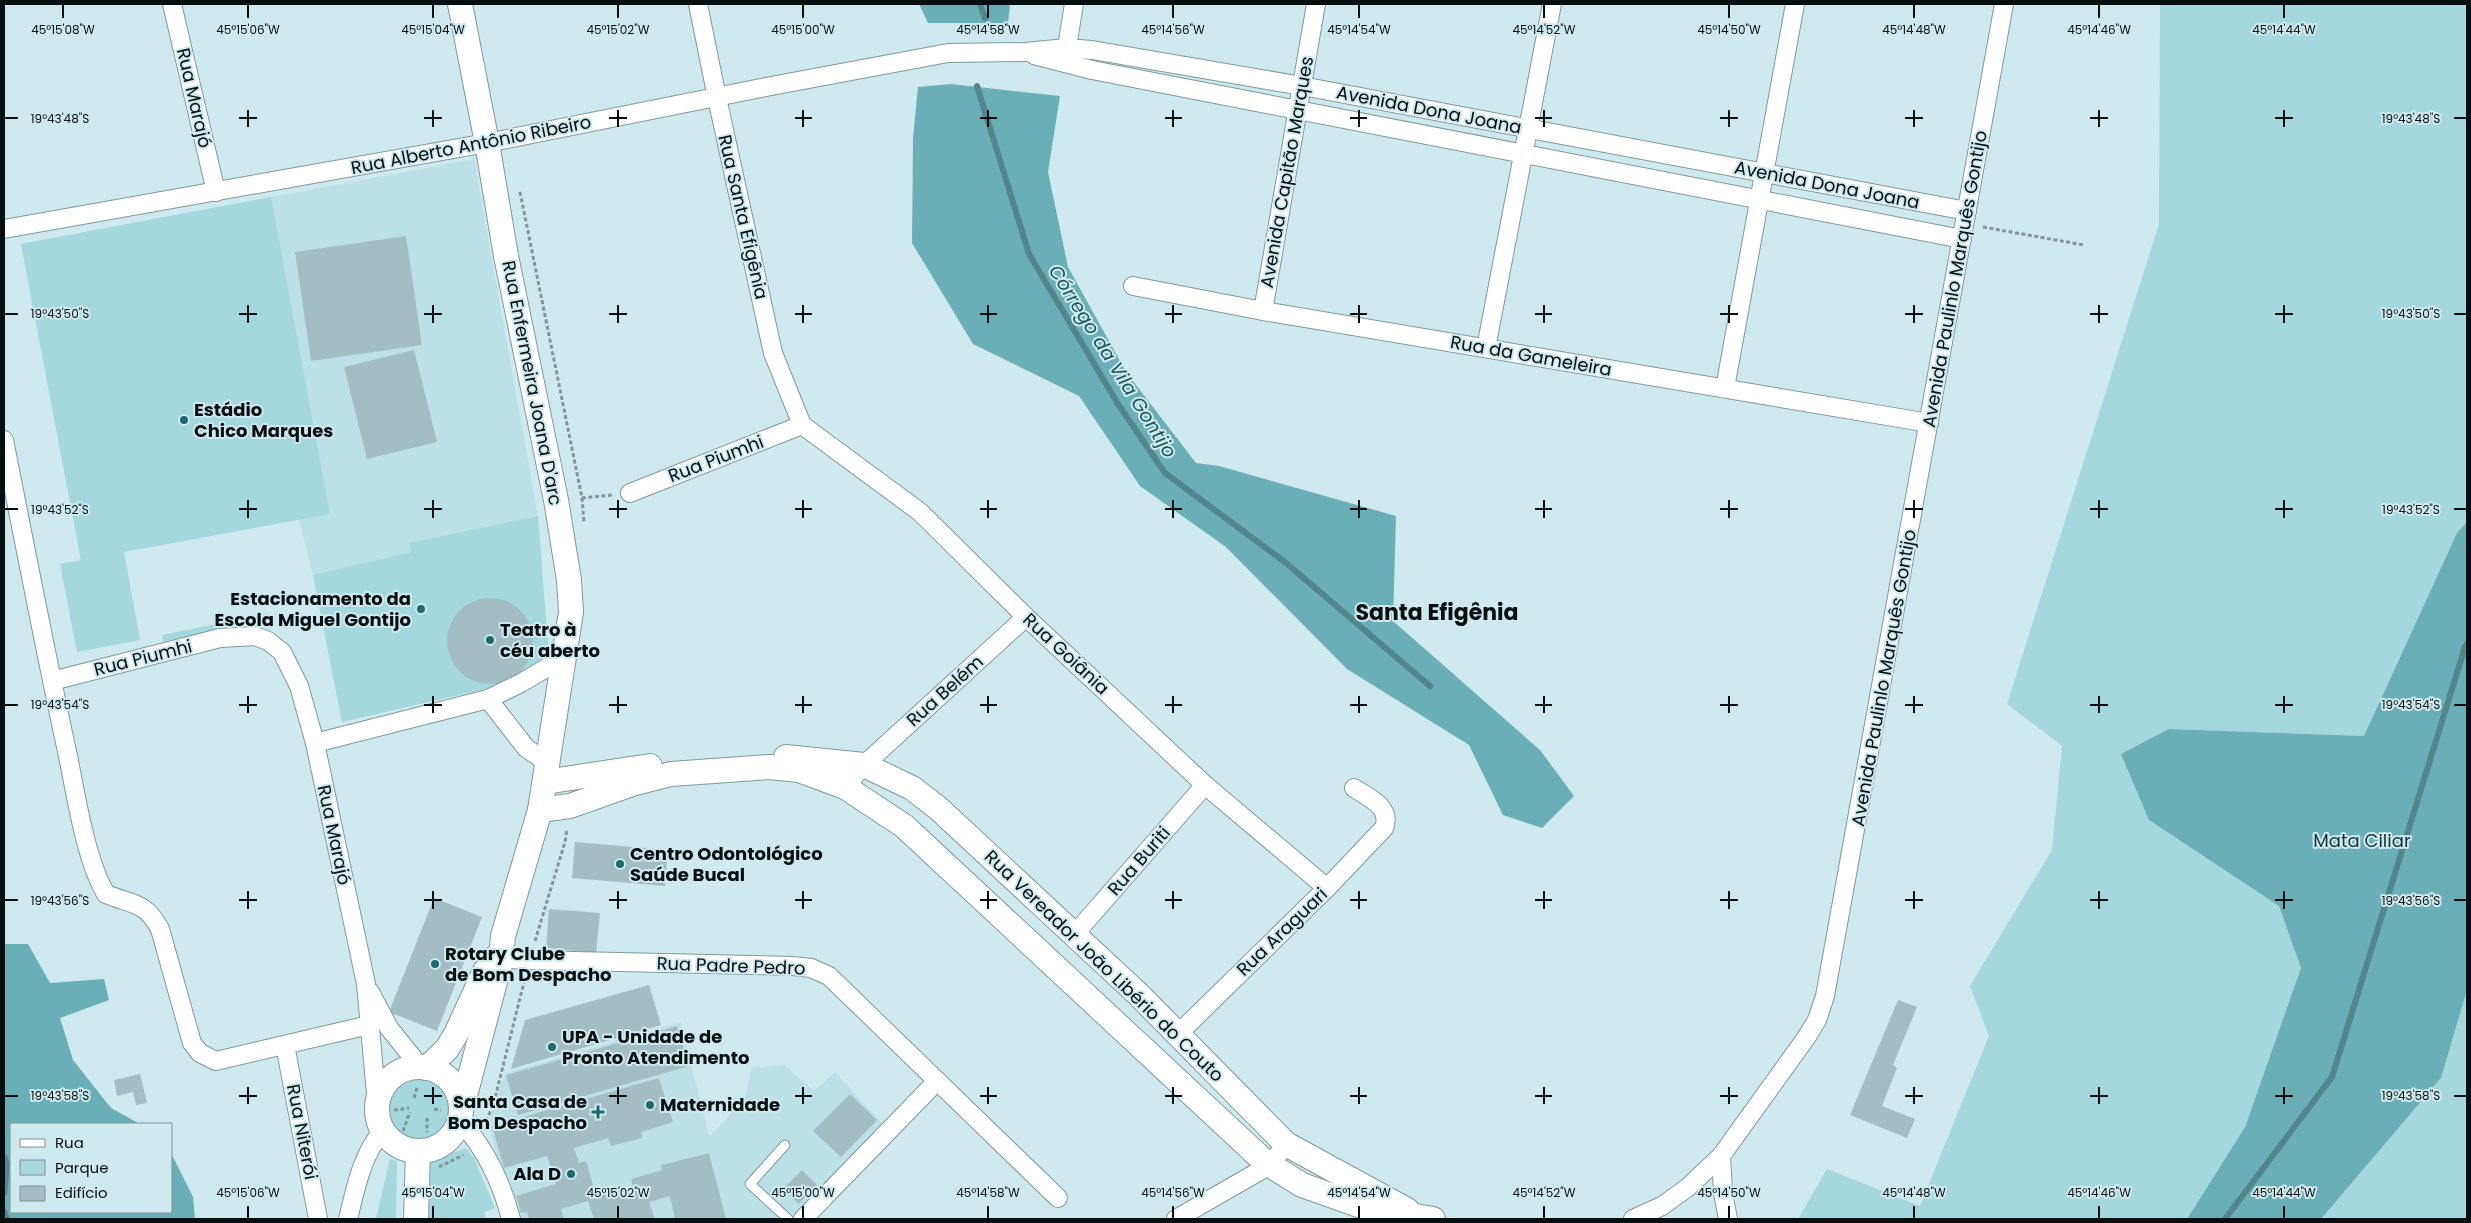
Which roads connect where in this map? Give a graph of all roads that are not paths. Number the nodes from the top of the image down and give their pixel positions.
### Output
1 (172, 4) edge
2 (460, 4) edge
3 (698, 4) edge
4 (1074, 4) edge
5 (1316, 4) edge
6 (1552, 4) edge
7 (1796, 4) edge
8 (2004, 4) edge
9 (1065, 56) junction
10 (1302, 86) junction
11 (717, 98) junction
12 (1297, 111) junction
13 (1529, 129) junction
14 (487, 143) junction
15 (1524, 154) junction
16 (1764, 173) junction
17 (216, 192) junction
18 (1760, 200) junction
19 (1965, 225) junction
20 (4, 229) edge
21 (1133, 286) dead end
22 (1263, 311) junction
23 (1486, 348) junction
24 (1725, 388) junction
25 (1929, 423) junction
26 (802, 426) junction
27 (4, 440) edge
28 (630, 493) road end
29 (1026, 616) junction
30 (563, 658) junction
31 (52, 681) junction
32 (299, 686) joint
33 (488, 699) junction
34 (315, 743) junction
35 (770, 762) junction
36 (864, 765) junction
37 (547, 772) junction
38 (1205, 785) junction
39 (845, 787) junction
40 (1354, 788) dead end
41 (540, 810) junction
42 (1327, 888) junction
43 (1074, 936) junction
44 (499, 950) junction
45 (366, 984) junction
46 (370, 1025) junction
47 (1178, 1034) junction
48 (285, 1046) junction
49 (424, 1068) junction
50 (937, 1081) junction
51 (377, 1104) junction
52 (461, 1114) junction
53 (400, 1141) junction
54 (1286, 1144) junction
55 (785, 1145) dead end
56 (1721, 1156) junction
57 (1270, 1165) junction
58 (1058, 1198) dead end
59 (1426, 1218) edge
60 (318, 1219) edge
61 (348, 1219) edge
62 (416, 1219) edge
63 (511, 1219) edge
64 (788, 1219) edge
65 (803, 1219) edge
66 (1178, 1219) edge
67 (1633, 1219) edge
68 (1728, 1219) edge

1 - 17 street, Rua Marajó
2 - 14 main road, Rua Enfermeira Joana D'arc
3 - 11 street, Rua Santa Efigênia
4 - 9 street
5 - 10 street, Avenida Capitão Marques
6 - 13 street
7 - 16 street
8 - 19 street, Avenida Paulinlo Marquês Gontijo
9 - 10 street, Avenida Dona Joana
9 - 11 street, Rua Alberto Antônio Ribeiro
9 - 12 street, Avenida Dona Joana
10 - 12 street, Avenida Capitão Marques
10 - 13 street, Avenida Dona Joana
11 - 14 street, Rua Alberto Antônio Ribeiro
11 - 26 street, Rua Santa Efigênia
12 - 15 street, Avenida Dona Joana
12 - 22 street, Avenida Capitão Marques
13 - 15 street
13 - 16 street, Avenida Dona Joana
14 - 17 street, Rua Alberto Antônio Ribeiro
14 - 30 main road, Rua Enfermeira Joana D'arc
15 - 18 street, Avenida Dona Joana
15 - 23 street
16 - 18 street
16 - 19 street, Avenida Dona Joana
17 - 20 street, Rua Alberto Antônio Ribeiro
18 - 19 street, Avenida Dona Joana
18 - 24 street
19 - 25 street, Avenida Paulinlo Marquês Gontijo
21 - 22 street, Rua da Gameleira
22 - 23 street, Rua da Gameleira
23 - 24 street, Rua da Gameleira
24 - 25 street, Rua da Gameleira
25 - 56 street, Avenida Paulinlo Marquês Gontijo
26 - 28 street, Rua Piumhi
26 - 29 street, Rua Goiânia
27 - 31 street
29 - 36 street, Rua Belém
29 - 38 street, Rua Goiânia
30 - 33 street
30 - 37 main road, Rua Enfermeira Joana D'arc
31 - 32 street, Rua Piumhi
31 - 48 street
32 - 34 street, Rua Marajó
33 - 34 street
33 - 37 street
34 - 45 street, Rua Marajó
35 - 36 main road, Rua Vereador João Libério do Couto
35 - 37 main road
35 - 39 main road, Rua Vereador João Libério do Couto
35 - 41 main road
36 - 39 street, Rua Belém
36 - 43 main road, Rua Vereador João Libério do Couto
37 - 41 main road, Rua Enfermeira Joana D'arc
38 - 42 street, Rua Goiânia
38 - 43 street, Rua Buriti
39 - 57 main road, Rua Vereador João Libério do Couto
40 - 42 street, Rua Araguari
41 - 44 main road, Rua Enfermeira Joana D'arc
42 - 47 street, Rua Araguari
43 - 47 main road, Rua Vereador João Libério do Couto
44 - 49 main road, Rua Enfermeira Joana D'arc
44 - 50 street, Rua Padre Pedro
44 - 52 main road, Rua Enfermeira Joana D'arc
45 - 46 street, Rua Marajó
45 - 49 street, Rua Marajó
46 - 48 street
46 - 51 street, Rua Marajó
47 - 54 main road, Rua Vereador João Libério do Couto
48 - 60 street, Rua Niterói
49 - 51 main road
49 - 52 main road
50 - 58 street, Rua Padre Pedro
50 - 65 street
51 - 53 main road
52 - 53 main road
52 - 63 street
53 - 61 street
53 - 62 main road
54 - 57 street
54 - 59 main road, Rua Vereador João Libério do Couto
55 - 64 lane
56 - 67 street, Avenida Paulinlo Marquês Gontijo
56 - 68 street
57 - 59 main road, Rua Vereador João Libério do Couto
57 - 66 street

